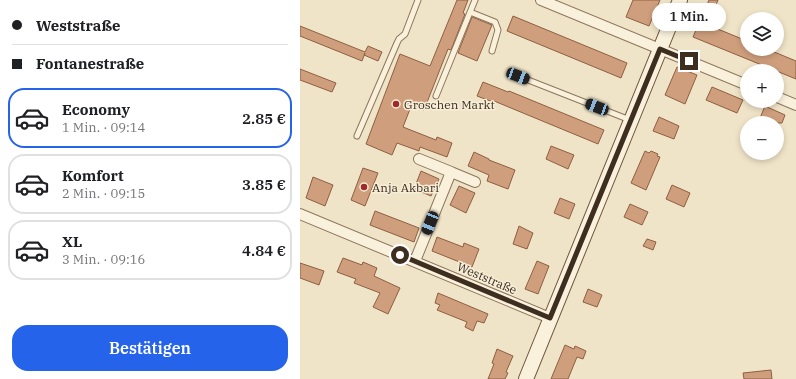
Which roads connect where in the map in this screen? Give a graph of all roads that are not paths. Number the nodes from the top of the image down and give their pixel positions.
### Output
1 (418, 0) edge
2 (475, 0) edge
3 (541, 0) edge
4 (680, 0) edge
5 (470, 12) junction
6 (660, 49) junction
7 (492, 51) dead end
8 (518, 76) dead end
9 (740, 82) edge
10 (436, 96) dead end
11 (784, 100) edge
12 (796, 105) edge
13 (631, 120) junction
14 (358, 136) dead end
15 (419, 159) dead end
16 (451, 172) junction
17 (475, 182) dead end
18 (300, 214) edge
19 (415, 261) junction
20 (550, 318) junction
21 (526, 379) edge

1 - 14 lane
2 - 5 lane
3 - 6 street
4 - 6 street
5 - 7 lane
5 - 10 lane
6 - 9 street
6 - 13 street
8 - 13 lane
11 - 12 street
13 - 20 street
15 - 16 street
16 - 17 street
16 - 19 street
18 - 19 street, Weststraße
19 - 20 street, Weststraße
20 - 21 street

